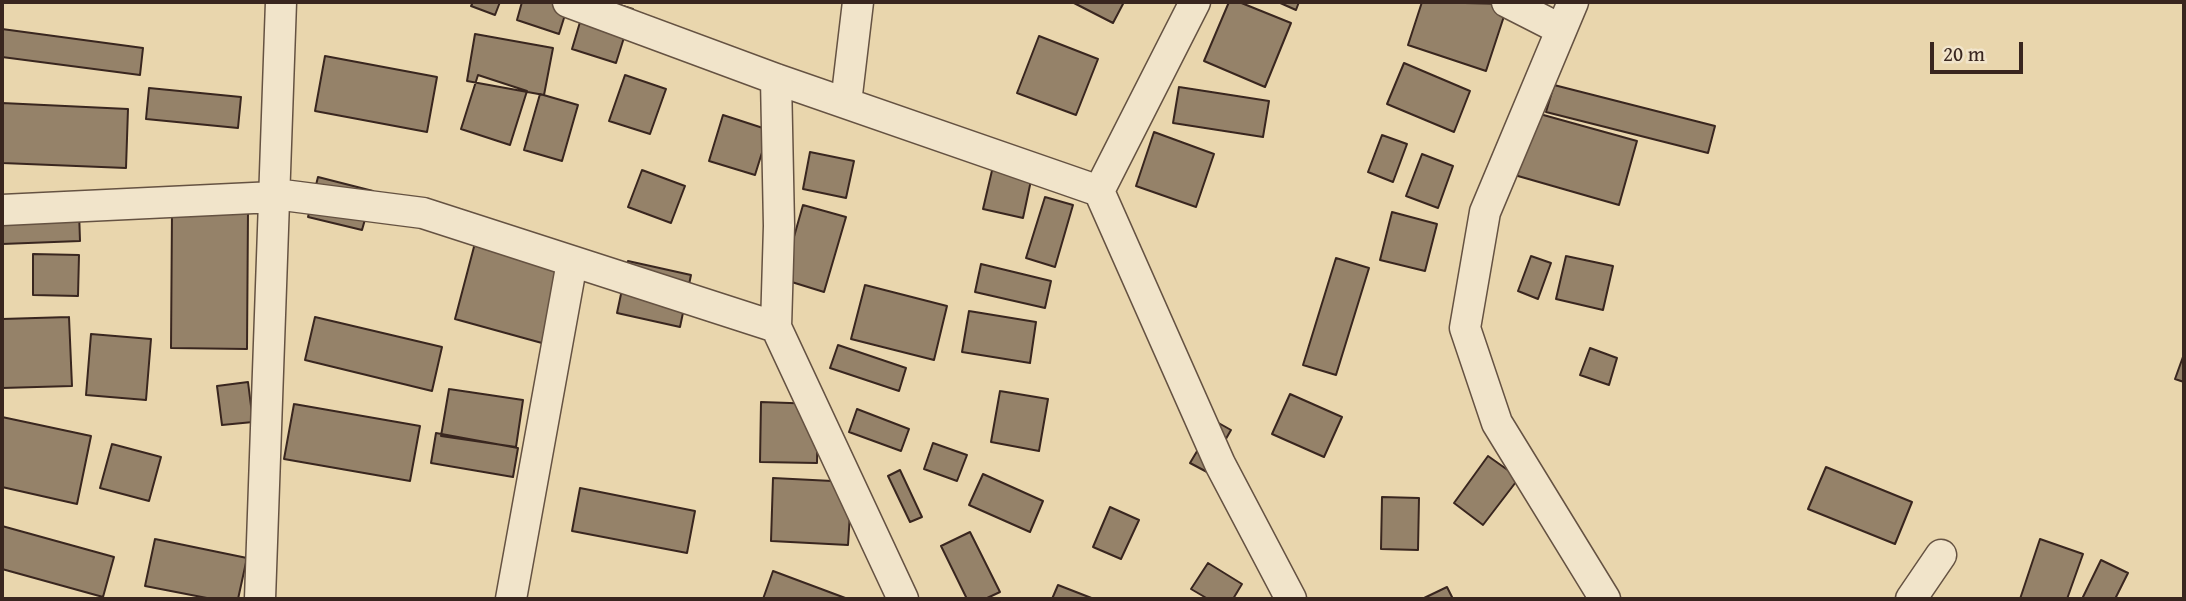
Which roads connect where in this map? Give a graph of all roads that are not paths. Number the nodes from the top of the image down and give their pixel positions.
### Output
1 (281, 2) edge
2 (568, 2) edge
3 (858, 2) edge
4 (1195, 2) edge
5 (1507, 2) edge
6 (1573, 2) edge
7 (1560, 29) junction
8 (776, 79) junction
9 (846, 103) junction
10 (1099, 191) junction
11 (275, 194) junction
12 (2, 210) edge
13 (572, 262) junction
14 (776, 327) junction
15 (1941, 555) dead end
16 (260, 599) edge
17 (510, 599) edge
18 (903, 599) edge
19 (1291, 599) edge
20 (1605, 599) edge
21 (1911, 599) edge

1 - 11 street
2 - 8 street
3 - 9 street
4 - 10 street
5 - 7 street
6 - 7 street
7 - 20 street
8 - 9 street
8 - 14 street
9 - 10 street
10 - 19 street
11 - 12 street
11 - 13 street
11 - 16 street
13 - 14 street
13 - 17 street
14 - 18 street
15 - 21 street

